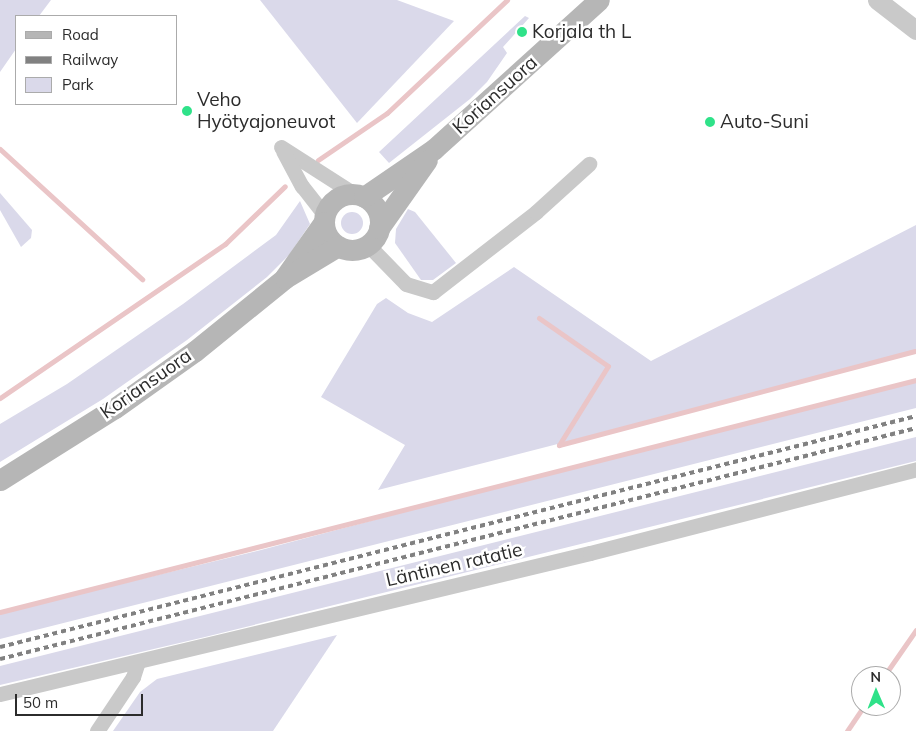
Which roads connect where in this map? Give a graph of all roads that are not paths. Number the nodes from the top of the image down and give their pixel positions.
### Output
1 (599, 0) edge
2 (877, 0) edge
3 (916, 30) edge
4 (434, 149) junction
5 (589, 164) dead end
6 (360, 196) junction
7 (325, 219) junction
8 (373, 237) junction
9 (338, 246) junction
10 (285, 278) junction
11 (916, 468) edge
12 (0, 480) edge
13 (138, 662) junction
14 (0, 694) edge
15 (97, 731) edge

1 - 4 main road, Koriansuora
2 - 3 street
4 - 6 main road, Koriansuora
4 - 8 main road, Koriansuora
5 - 8 street
6 - 7 main road
6 - 7 street
6 - 8 main road
7 - 9 main road
7 - 10 main road, Koriansuora
8 - 9 main road
9 - 10 main road, Koriansuora
10 - 12 main road, Koriansuora
11 - 13 street, Läntinen ratatie
13 - 14 street, Läntinen ratatie
13 - 15 street

